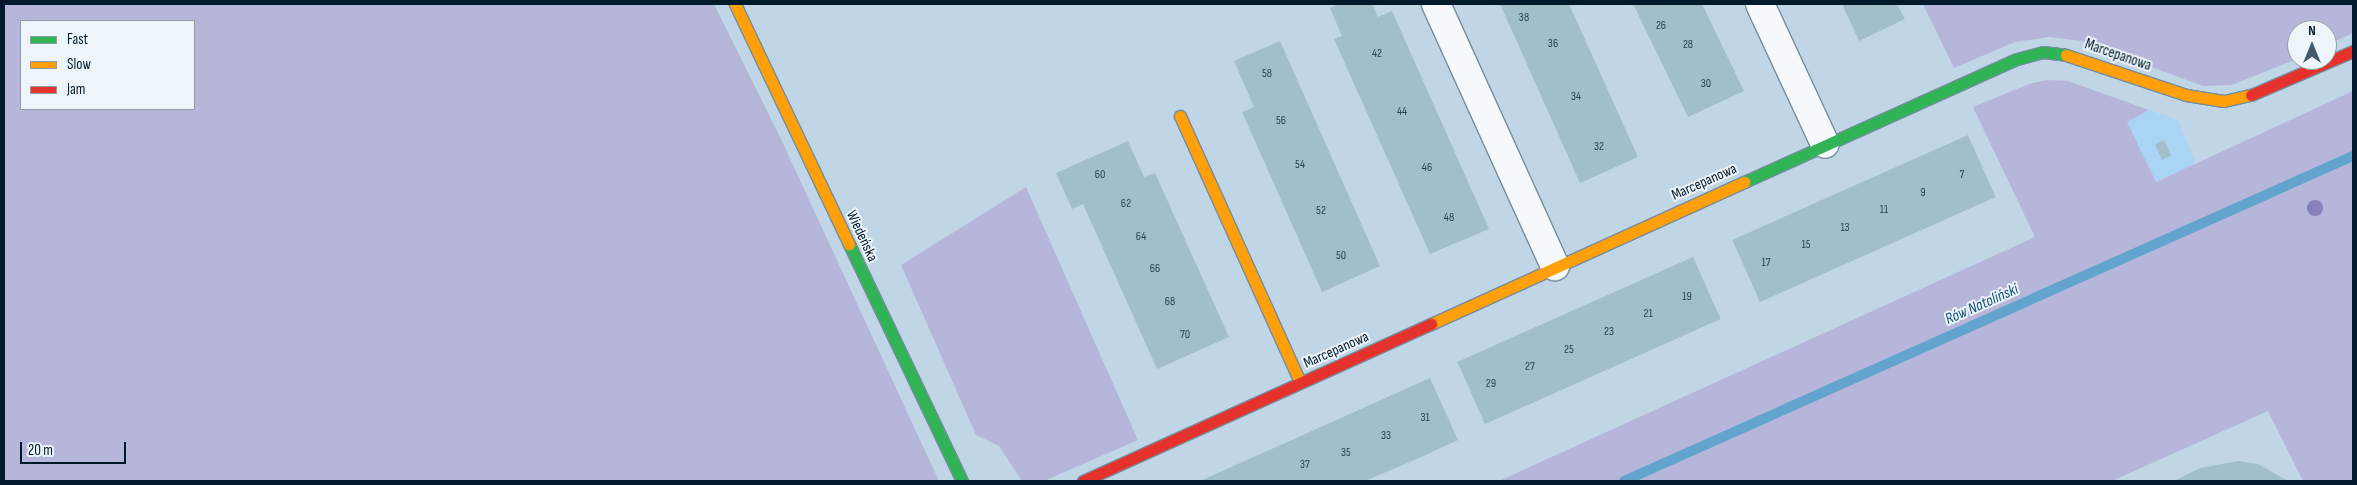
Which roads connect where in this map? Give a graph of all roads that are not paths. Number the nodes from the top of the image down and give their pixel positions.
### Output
1 (735, 4) edge
2 (1436, 4) edge
3 (1760, 4) edge
4 (2353, 51) edge
5 (1180, 116) dead end
6 (1825, 144) junction
7 (1555, 266) junction
8 (1300, 382) junction
9 (962, 481) edge
10 (1083, 481) edge

1 - 9 street, Wiedeńska
2 - 7 street
3 - 6 street
4 - 6 street, Marcepanowa
5 - 8 street
6 - 7 street, Marcepanowa
7 - 8 street, Marcepanowa
8 - 10 street, Marcepanowa

